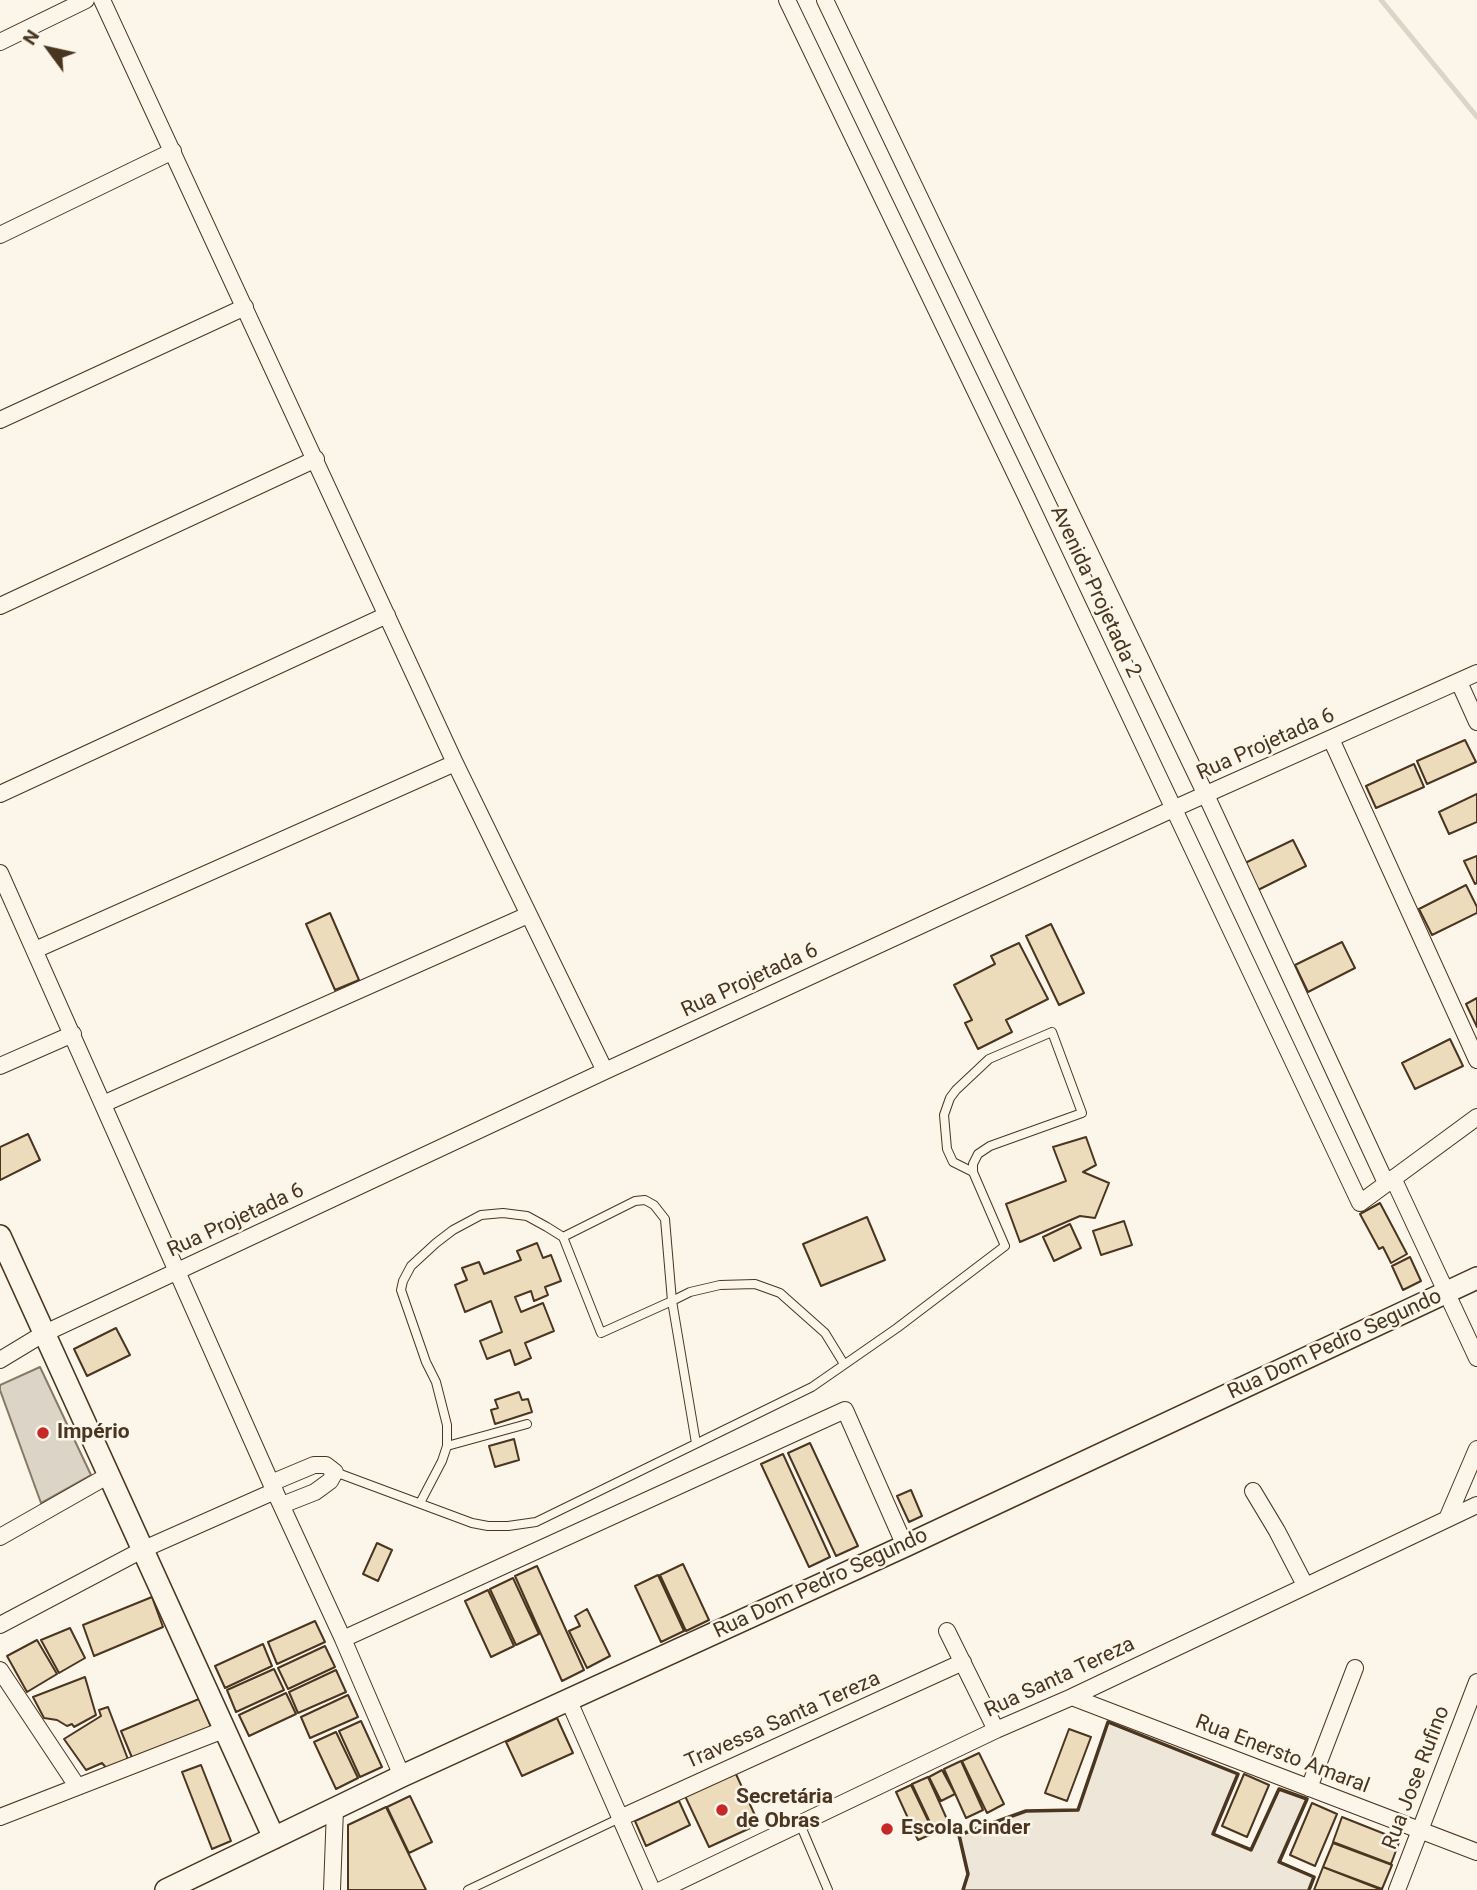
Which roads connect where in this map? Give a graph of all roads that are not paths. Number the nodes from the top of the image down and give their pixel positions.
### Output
1 (86, 0) edge
2 (102, 0) edge
3 (788, 0) edge
4 (825, 0) edge
5 (0, 42) edge
6 (173, 151) junction
7 (0, 235) edge
8 (245, 307) junction
9 (0, 420) edge
10 (316, 459) junction
11 (0, 606) edge
12 (387, 615) junction
13 (1477, 673) edge
14 (1459, 682) junction
15 (1477, 722) edge
16 (1331, 739) junction
17 (455, 763) junction
18 (0, 794) edge
19 (1206, 795) junction
20 (1173, 809) junction
21 (0, 873) edge
22 (528, 915) junction
23 (35, 950) junction
24 (73, 1034) junction
25 (1477, 1060) edge
26 (0, 1066) edge
27 (605, 1071) junction
28 (103, 1104) junction
29 (1477, 1117) edge
30 (973, 1172) junction
31 (1390, 1180) junction
32 (0, 1236) edge
33 (563, 1237) junction
34 (177, 1272) junction
35 (1477, 1278) edge
36 (1445, 1294) junction
37 (671, 1300) junction
38 (43, 1334) junction
39 (1477, 1358) edge
40 (0, 1360) edge
41 (844, 1364) junction
42 (527, 1424) dead end
43 (696, 1443) junction
44 (447, 1446) junction
45 (1477, 1449) edge
46 (335, 1472) junction
47 (109, 1475) junction
48 (1253, 1491) dead end
49 (276, 1493) junction
50 (420, 1503) junction
51 (1477, 1505) edge
52 (1447, 1519) junction
53 (0, 1537) edge
54 (905, 1546) junction
55 (144, 1549) junction
56 (1305, 1585) junction
57 (0, 1625) edge
58 (947, 1630) dead end
59 (343, 1639) junction
60 (963, 1662) junction
61 (1355, 1668) dead end
62 (0, 1670) edge
63 (1477, 1682) edge
64 (1072, 1697) junction
65 (568, 1699) junction
66 (226, 1728) junction
67 (996, 1730) junction
68 (402, 1776) junction
69 (77, 1786) junction
70 (1309, 1788) junction
71 (335, 1809) junction
72 (0, 1817) edge
73 (620, 1818) junction
74 (800, 1824) junction
75 (1419, 1830) junction
76 (274, 1838) junction
77 (1477, 1852) edge
78 (166, 1890) edge
79 (332, 1890) edge
80 (468, 1890) edge
81 (652, 1890) edge
82 (661, 1890) edge
83 (828, 1890) edge
84 (1397, 1890) edge

1 - 5 street
2 - 6 street
3 - 20 street, Avenida Projetada 2
4 - 19 street, Avenida Projetada 2
6 - 7 street
6 - 8 street
8 - 9 street
8 - 10 street
10 - 11 street
10 - 12 street
12 - 17 street
12 - 18 street
13 - 14 street, Rua Projetada 6
14 - 15 street
14 - 16 street, Rua Projetada 6
16 - 19 street, Rua Projetada 6
16 - 25 street
17 - 22 street
17 - 23 street
19 - 20 street, Rua Projetada 6
19 - 31 street, Avenida Projetada 2
20 - 27 street, Rua Projetada 6
20 - 31 street, Avenida Projetada 2
21 - 23 street
22 - 27 street
22 - 28 street
23 - 24 street
24 - 26 street
24 - 28 street
27 - 34 street, Rua Projetada 6
28 - 34 street
29 - 31 street
30 - 30 lane
30 - 41 lane
31 - 36 street, Avenida Projetada 2
32 - 38 street
33 - 37 lane
33 - 37 lane
33 - 44 lane
34 - 38 street, Rua Projetada 6
34 - 49 street
35 - 36 street, Rua Dom Pedro Segundo
36 - 39 street, Avenida Projetada 2
36 - 54 street, Rua Dom Pedro Segundo
37 - 41 lane
37 - 43 lane
38 - 40 street, Rua Projetada 6
38 - 47 street
41 - 43 lane
42 - 44 lane
43 - 50 lane
44 - 50 lane
45 - 52 street
46 - 49 street
46 - 49 street
46 - 50 lane
47 - 53 street
47 - 55 street
48 - 56 street
49 - 55 street
49 - 59 street
51 - 52 street, Rua Santa Tereza
52 - 56 street, Rua Santa Tereza
54 - 59 street
54 - 65 street, Rua Dom Pedro Segundo
55 - 57 street
55 - 66 street
56 - 64 street, Rua Santa Tereza
58 - 60 street
59 - 68 street
60 - 67 street
60 - 73 street, Travessa Santa Tereza
61 - 70 street
62 - 69 street
63 - 75 street, Rua Jose Rufino
64 - 67 street, Rua Santa Tereza
64 - 70 street, Rua Enersto Amaral
65 - 68 street, Rua Dom Pedro Segundo
65 - 73 street
66 - 69 street
66 - 76 street
67 - 74 street, Rua Santa Tereza
68 - 71 street, Rua Dom Pedro Segundo
69 - 72 street
70 - 75 street, Rua Enersto Amaral
71 - 76 street, Rua Dom Pedro Segundo
71 - 79 street
73 - 80 lane
73 - 81 street
74 - 82 street, Rua Santa Tereza
74 - 83 lane
75 - 77 street, Rua Enersto Amaral
75 - 84 street, Rua Jose Rufino
76 - 78 street, Rua Dom Pedro Segundo

